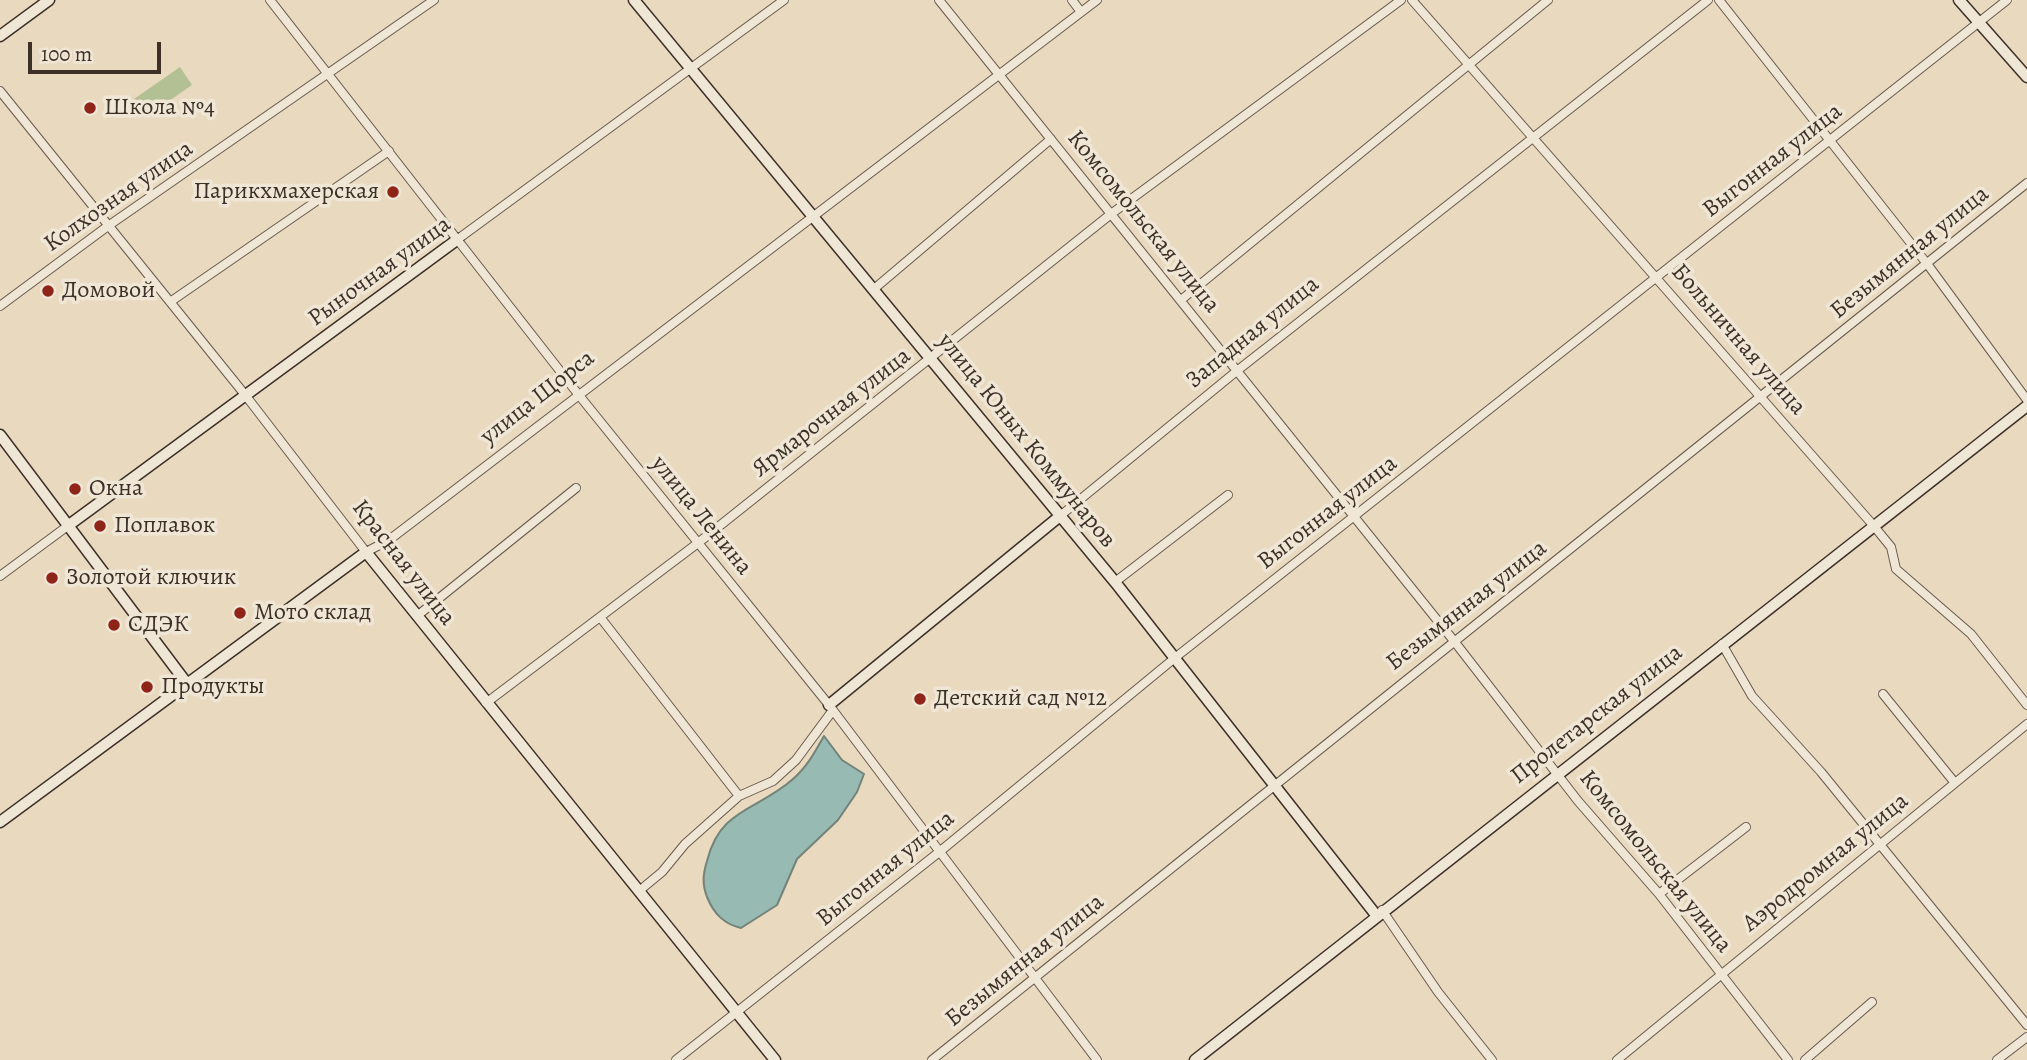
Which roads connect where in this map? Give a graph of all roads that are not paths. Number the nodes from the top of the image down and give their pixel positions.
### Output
1 (49, 0) edge
2 (270, 0) edge
3 (434, 0) edge
4 (634, 0) edge
5 (783, 0) edge
6 (939, 0) edge
7 (1072, 0) edge
8 (1097, 0) edge
9 (1401, 0) edge
10 (1412, 0) edge
11 (1548, 0) edge
12 (1708, 0) edge
13 (1718, 0) edge
14 (1959, 0) edge
15 (2007, 0) edge
16 (1081, 12) junction
17 (1979, 22) junction
18 (0, 36) edge
19 (1469, 62) junction
20 (691, 69) junction
21 (329, 73) junction
22 (998, 73) junction
23 (2027, 77) edge
24 (0, 91) edge
25 (1534, 137) junction
26 (1051, 139) junction
27 (1829, 142) junction
28 (389, 151) junction
29 (2027, 183) edge
30 (1111, 214) junction
31 (814, 215) junction
32 (108, 226) junction
33 (458, 239) junction
34 (1928, 265) junction
35 (1658, 276) junction
36 (874, 289) junction
37 (1181, 300) junction
38 (170, 302) junction
39 (0, 306) edge
40 (931, 359) junction
41 (1238, 370) junction
42 (578, 394) junction
43 (246, 396) junction
44 (1762, 397) junction
45 (2027, 400) edge
46 (2027, 406) edge
47 (0, 435) edge
48 (576, 488) dead end
49 (1228, 495) dead end
50 (1060, 516) junction
51 (1353, 518) junction
52 (69, 524) junction
53 (1873, 525) junction
54 (698, 543) junction
55 (366, 552) junction
56 (0, 576) edge
57 (1115, 582) junction
58 (417, 616) junction
59 (600, 617) junction
60 (1454, 641) junction
61 (1722, 644) junction
62 (1176, 657) junction
63 (188, 685) junction
64 (1883, 694) dead end
65 (486, 703) junction
66 (2027, 705) edge
67 (831, 708) junction
68 (2027, 724) edge
69 (1559, 772) junction
70 (1275, 783) junction
71 (1955, 783) junction
72 (739, 796) junction
73 (0, 822) edge
74 (1746, 827) dead end
75 (1880, 845) junction
76 (938, 853) junction
77 (639, 891) junction
78 (1659, 894) junction
79 (1379, 912) junction
80 (1719, 974) junction
81 (1036, 978) junction
82 (1872, 1002) dead end
83 (737, 1013) junction
84 (2027, 1025) edge
85 (2027, 1037) edge
86 (676, 1060) edge
87 (775, 1060) edge
88 (932, 1060) edge
89 (1097, 1060) edge
90 (1195, 1060) edge
91 (1492, 1060) edge
92 (1617, 1060) edge
93 (1788, 1060) edge
94 (1805, 1060) edge
95 (1997, 1060) edge

1 - 18 street
2 - 21 street, улица Ленина
3 - 21 street, Колхозная улица
4 - 20 street, улица Юных Коммунаров
5 - 20 street, Рыночная улица
6 - 22 street, Комсомольская улица
7 - 16 street
8 - 16 street, улица Щорса
9 - 30 street, Ярмарочная улица
10 - 19 street, Больничная улица
11 - 19 street
12 - 25 street, Западная улица
13 - 27 street
14 - 17 street
15 - 17 street, Выгонная улица
16 - 22 street, улица Щорса
17 - 23 street
17 - 27 street, Выгонная улица
19 - 25 street, Больничная улица
19 - 37 street
20 - 31 street, улица Юных Коммунаров
20 - 33 street, Рыночная улица
21 - 28 street, улица Ленина
21 - 32 street, Колхозная улица
22 - 26 street, Комсомольская улица
22 - 31 street, улица Щорса
24 - 32 street, Красная улица
25 - 35 street, Больничная улица
25 - 41 street, Западная улица
26 - 30 street, Комсомольская улица
26 - 36 street
27 - 34 street
27 - 35 street, Выгонная улица
28 - 33 street, улица Ленина
28 - 38 street
29 - 34 street, Безымянная улица
30 - 37 street, Комсомольская улица
30 - 40 street, Ярмарочная улица
31 - 36 street, улица Юных Коммунаров
31 - 42 street, улица Щорса
32 - 38 street, Красная улица
32 - 39 street, Колхозная улица
33 - 42 street, улица Ленина
33 - 43 street, Рыночная улица
34 - 44 street, Безымянная улица
34 - 45 street
35 - 44 street, Больничная улица
35 - 51 street, Выгонная улица
36 - 40 street, улица Юных Коммунаров
37 - 41 street, Комсомольская улица
38 - 43 street, Красная улица
40 - 50 street, улица Юных Коммунаров
40 - 54 street, Ярмарочная улица
41 - 50 street, Западная улица
41 - 51 street, Комсомольская улица
42 - 54 street, улица Ленина
42 - 55 street, улица Щорса
43 - 52 street, Рыночная улица
43 - 55 street, Красная улица
44 - 53 street, Больничная улица
44 - 60 street, Безымянная улица
46 - 53 street, Пролетарская улица
47 - 52 street
48 - 58 street
49 - 57 street
50 - 57 street, улица Юных Коммунаров
50 - 67 street, Западная улица
51 - 60 street, Комсомольская улица
51 - 62 street, Выгонная улица
52 - 56 street, Рыночная улица
52 - 63 street
53 - 61 street, Пролетарская улица
53 - 66 street, Больничная улица
54 - 59 street, Ярмарочная улица
54 - 67 street, улица Ленина
55 - 58 street, Красная улица
55 - 63 street, улица Щорса
57 - 62 street, улица Юных Коммунаров
58 - 65 street, Красная улица
59 - 65 street, Ярмарочная улица
59 - 72 street
60 - 69 street, Комсомольская улица
60 - 70 street, Безымянная улица
61 - 69 street, Пролетарская улица
61 - 75 street
62 - 70 street, улица Юных Коммунаров
62 - 76 street, Выгонная улица
63 - 73 street, улица Щорса
64 - 71 street
65 - 77 street, Красная улица
67 - 72 street
67 - 76 street, улица Ленина
68 - 71 street, Аэродромная улица
69 - 78 street, Комсомольская улица
69 - 79 street, Пролетарская улица
70 - 79 street, улица Юных Коммунаров
70 - 81 street, Безымянная улица
71 - 75 street, Аэродромная улица
72 - 77 street
74 - 78 street
75 - 80 street, Аэродромная улица
75 - 84 street
76 - 81 street, улица Ленина
76 - 83 street, Выгонная улица
77 - 83 street, Красная улица
78 - 80 street, Комсомольская улица
79 - 90 street, Пролетарская улица
79 - 91 street, улица Юных Коммунаров
80 - 92 street, Аэродромная улица
80 - 93 street, Комсомольская улица
81 - 88 street, Безымянная улица
81 - 89 street, улица Ленина
82 - 94 street
83 - 86 street, Выгонная улица
83 - 87 street, Красная улица
85 - 95 street

